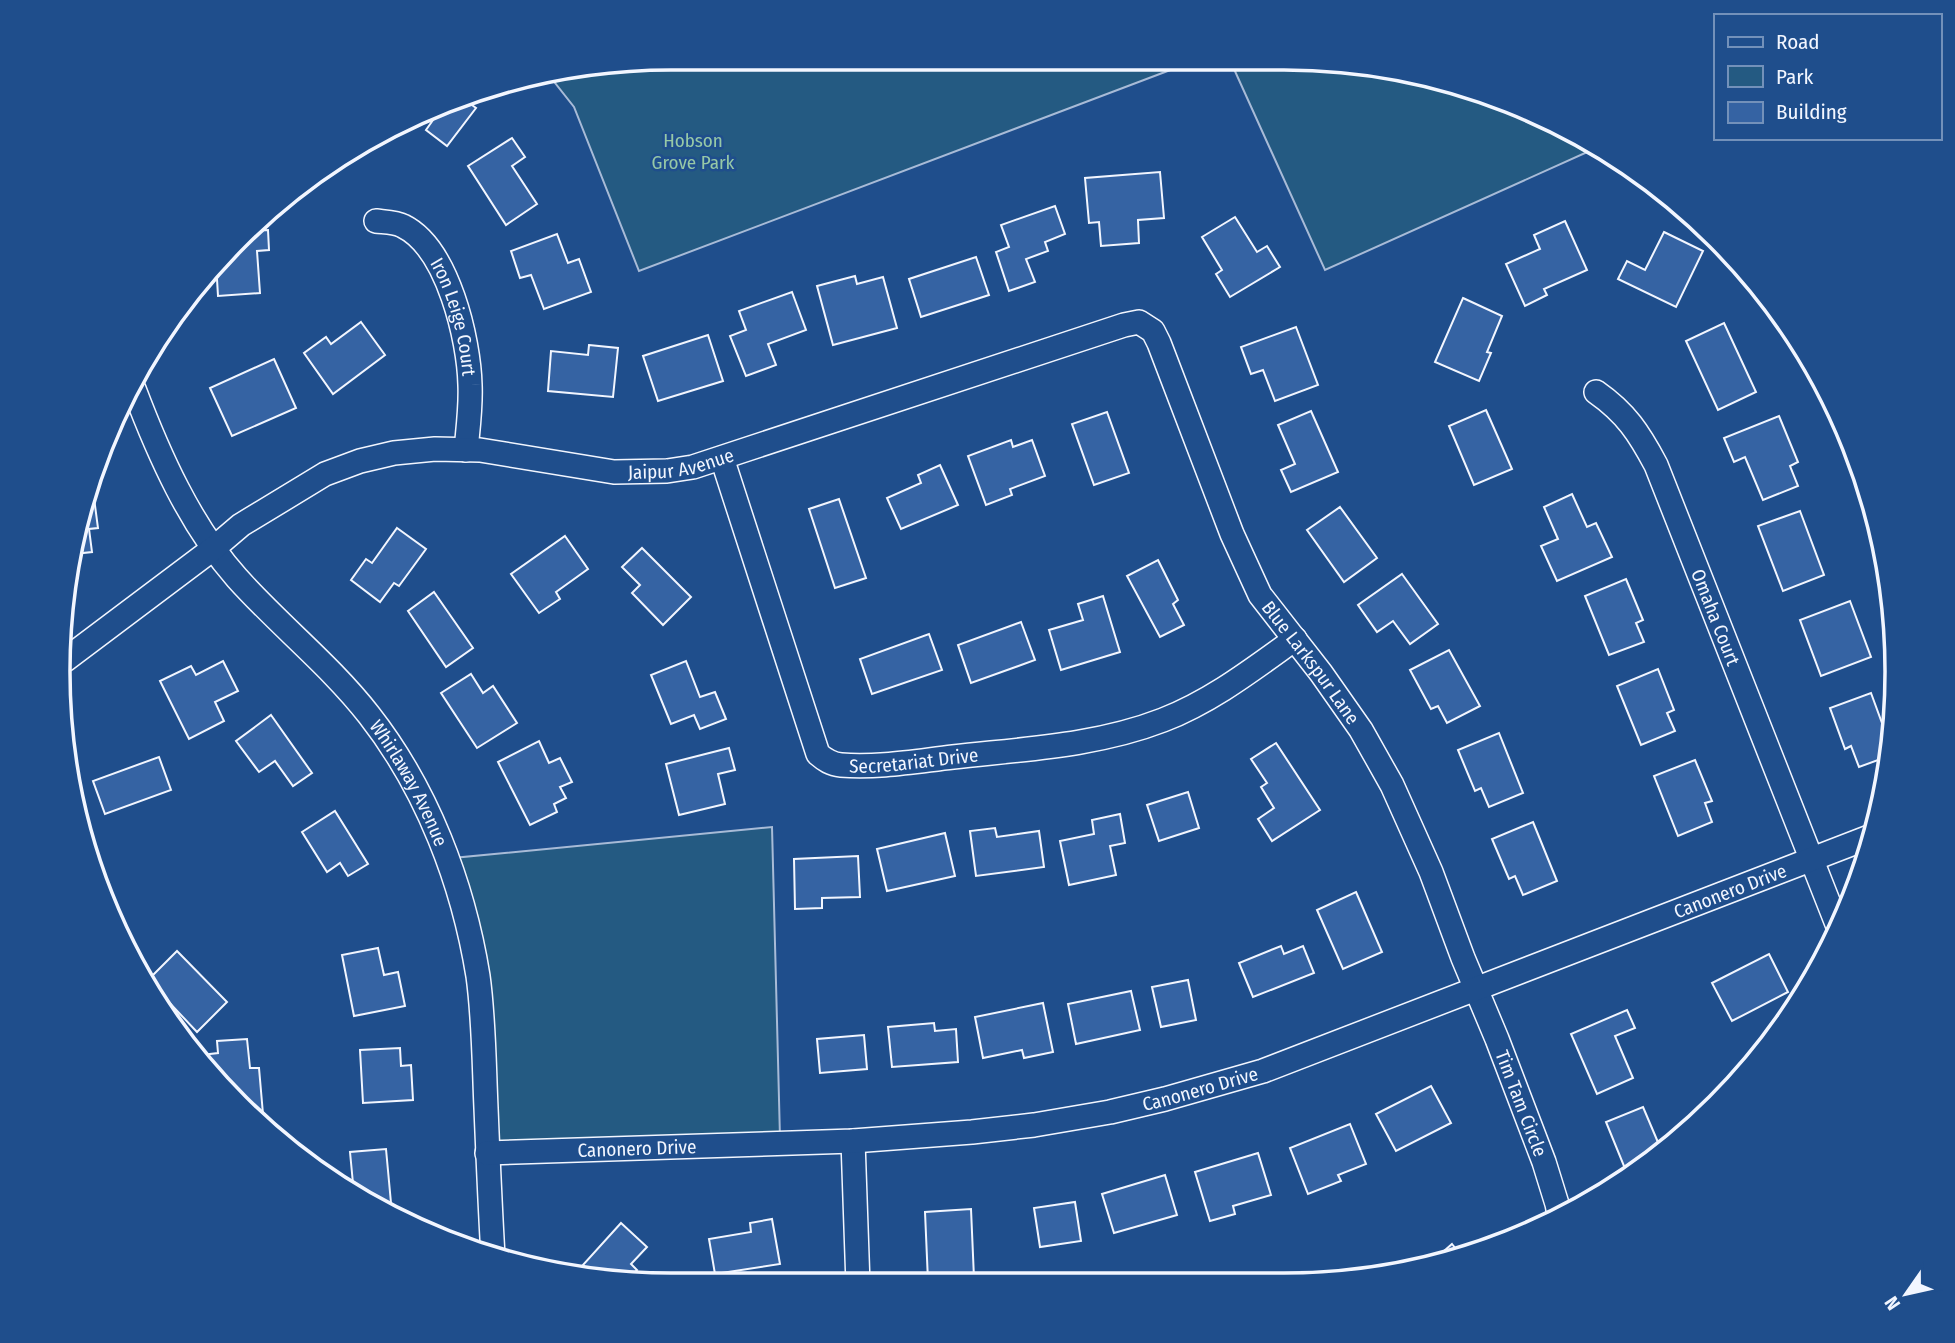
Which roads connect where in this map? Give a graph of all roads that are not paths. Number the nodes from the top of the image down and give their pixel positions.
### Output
1 (376, 221) dead end
2 (1153, 331) joint
3 (1596, 392) dead end
4 (137, 396) edge
5 (466, 450) junction
6 (722, 458) junction
7 (214, 548) junction
8 (1295, 639) junction
9 (70, 656) edge
10 (1861, 840) edge
11 (1811, 860) junction
12 (1833, 915) edge
13 (1477, 990) junction
14 (853, 1141) junction
15 (488, 1153) junction
16 (1558, 1207) edge
17 (492, 1246) edge
18 (858, 1273) edge

1 - 5 street, Iron Leige Court
2 - 6 street, Jaipur Avenue
2 - 8 street, Blue Larkspur Lane
3 - 11 street, Omaha Court
4 - 7 street, Whirlaway Avenue
5 - 6 street, Jaipur Avenue
5 - 7 street, Jaipur Avenue
6 - 8 street, Secretariat Drive
7 - 9 street, Jaipur Avenue
7 - 15 street, Whirlaway Avenue
8 - 13 street, Blue Larkspur Lane
10 - 11 street, Canonero Drive
11 - 12 street, Omaha Court
11 - 13 street, Canonero Drive
13 - 14 street, Canonero Drive
13 - 16 street, Tim Tam Circle
14 - 15 street, Canonero Drive
14 - 18 street
15 - 17 street, Whirlaway Avenue

